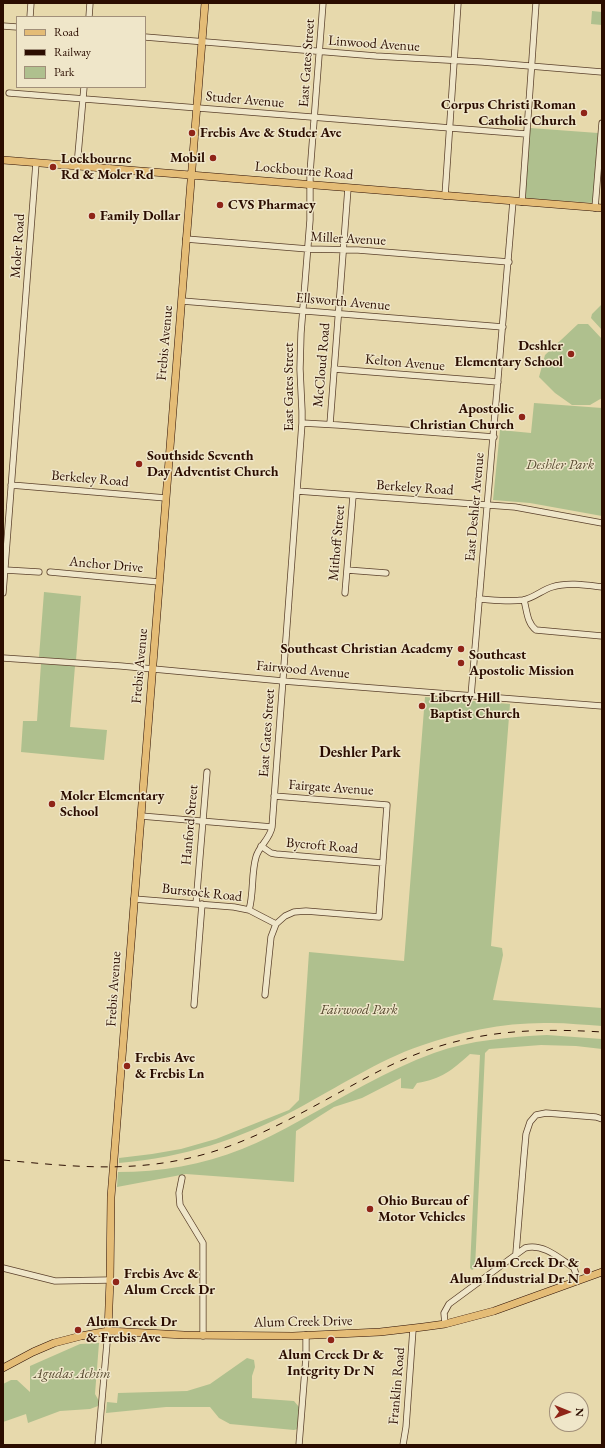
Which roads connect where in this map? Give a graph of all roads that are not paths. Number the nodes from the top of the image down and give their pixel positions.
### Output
1 (31, 3) edge
2 (90, 3) edge
3 (205, 3) edge
4 (323, 3) edge
5 (458, 3) edge
6 (536, 3) edge
7 (30, 16) edge
8 (89, 16) edge
9 (3, 26) edge
10 (16, 27) edge
11 (146, 37) edge
12 (202, 42) junction
13 (320, 52) junction
14 (454, 61) junction
15 (531, 66) junction
16 (602, 72) edge
17 (84, 88) edge
18 (9, 93) dead end
19 (82, 99) junction
20 (197, 108) junction
21 (314, 118) junction
22 (602, 123) edge
23 (449, 128) junction
24 (526, 134) junction
25 (601, 141) edge
26 (3, 160) edge
27 (36, 163) junction
28 (77, 166) junction
29 (192, 175) junction
30 (309, 184) junction
31 (348, 188) junction
32 (445, 196) junction
33 (513, 201) junction
34 (522, 202) junction
35 (599, 208) edge
36 (186, 239) junction
37 (308, 249) junction
38 (343, 250) junction
39 (509, 262) junction
40 (182, 301) junction
41 (303, 310) junction
42 (339, 313) junction
43 (503, 327) junction
44 (334, 369) junction
45 (498, 382) junction
46 (302, 423) junction
47 (330, 424) junction
48 (494, 437) junction
49 (11, 484) junction
50 (297, 491) junction
51 (353, 496) junction
52 (166, 498) junction
53 (488, 506) junction
54 (602, 523) edge
55 (5, 570) junction
56 (347, 570) junction
57 (39, 572) dead end
58 (50, 572) dead end
59 (386, 573) dead end
60 (160, 582) junction
61 (602, 587) edge
62 (345, 592) dead end
63 (3, 593) edge
64 (480, 599) junction
65 (524, 600) junction
66 (602, 636) edge
67 (3, 658) edge
68 (153, 669) junction
69 (283, 680) junction
70 (471, 696) junction
71 (602, 706) edge
72 (207, 772) dead end
73 (274, 796) junction
74 (141, 816) junction
75 (203, 822) junction
76 (272, 827) junction
77 (261, 846) junction
78 (383, 863) junction
79 (134, 899) junction
80 (199, 904) junction
81 (249, 910) junction
82 (276, 924) junction
83 (265, 995) dead end
84 (194, 1005) dead end
85 (602, 1119) edge
86 (182, 1178) dead end
87 (516, 1253) junction
88 (3, 1268) edge
89 (602, 1272) edge
90 (110, 1280) junction
91 (578, 1281) junction
92 (446, 1324) junction
93 (413, 1329) junction
94 (108, 1331) junction
95 (306, 1335) junction
96 (203, 1336) junction
97 (3, 1368) edge
98 (98, 1445) edge
99 (299, 1445) edge
100 (403, 1445) edge

1 - 7 street
2 - 8 street
3 - 12 main road, Frebis Avenue
4 - 13 street, East Gates Street
5 - 14 street
6 - 15 street
9 - 10 street
11 - 12 street, Linwood Avenue
12 - 13 street, Linwood Avenue
12 - 20 main road, Frebis Avenue
13 - 14 street, Linwood Avenue
13 - 21 street, East Gates Street
14 - 15 street, Linwood Avenue
14 - 23 street
15 - 16 street, Linwood Avenue
15 - 24 street
17 - 19 street
18 - 19 street, Studer Avenue
19 - 20 street, Studer Avenue
19 - 28 street
20 - 21 street, Studer Avenue
20 - 29 main road, Frebis Avenue
21 - 23 street, Studer Avenue
21 - 30 street, East Gates Street
22 - 25 street
23 - 24 street, Studer Avenue
23 - 32 street
24 - 34 street
25 - 35 street
26 - 27 main road, Lockbourne Road
27 - 28 main road, Lockbourne Road
27 - 49 street, Moler Road
28 - 29 main road, Lockbourne Road
29 - 30 main road, Lockbourne Road
29 - 36 main road, Frebis Avenue
30 - 31 main road, Lockbourne Road
30 - 37 street, East Gates Street
31 - 32 main road, Lockbourne Road
31 - 38 street, McCloud Road
32 - 33 main road, Lockbourne Road
33 - 34 main road, Lockbourne Road
33 - 39 street, East Deshler Avenue
34 - 35 main road, Lockbourne Road
36 - 37 street, Miller Avenue
36 - 40 main road, Frebis Avenue
37 - 38 street, Miller Avenue
37 - 41 street, East Gates Street
38 - 39 street, Miller Avenue
38 - 42 street, McCloud Road
39 - 43 street, East Deshler Avenue
40 - 41 street, Ellsworth Avenue
40 - 52 main road, Frebis Avenue
41 - 42 street, Ellsworth Avenue
41 - 46 street, East Gates Street
42 - 43 street, Ellsworth Avenue
42 - 44 street, McCloud Road
43 - 45 street, East Deshler Avenue
44 - 45 street, Kelton Avenue
44 - 47 street, McCloud Road
45 - 48 street, East Deshler Avenue
46 - 47 street
46 - 50 street, East Gates Street
47 - 48 street
48 - 53 street, East Deshler Avenue
49 - 52 street, Berkeley Road
49 - 55 street, Moler Road
50 - 51 street, Berkeley Road
50 - 69 street, East Gates Street
51 - 53 street, Berkeley Road
51 - 56 street, Mithoff Street
52 - 60 main road, Frebis Avenue
53 - 54 street, Berkeley Road
53 - 64 street, East Deshler Avenue
55 - 57 street
55 - 63 street, Moler Road
56 - 59 street
56 - 62 street, Mithoff Street
58 - 60 street, Anchor Drive
60 - 68 main road, Frebis Avenue
61 - 65 street
64 - 65 street
64 - 70 street, East Deshler Avenue
65 - 66 street
67 - 68 street, Fairwood Avenue
68 - 69 street, Fairwood Avenue
68 - 74 main road, Frebis Avenue
69 - 70 street, Fairwood Avenue
69 - 73 street, East Gates Street
70 - 71 street, Fairwood Avenue
72 - 75 street, Hanford Street
73 - 76 street, East Gates Street
73 - 78 street, Fairgate Avenue
74 - 75 street
74 - 79 main road, Frebis Avenue
75 - 76 street
75 - 80 street, Hanford Street
76 - 77 street, East Gates Street
77 - 78 street, Bycroft Road
77 - 81 street, East Gates Street
78 - 82 street
79 - 80 street, Burstock Road
79 - 90 main road, Frebis Avenue
80 - 81 street, Burstock Road
80 - 84 street, Hanford Street
81 - 82 street, Burstock Road
82 - 83 street
85 - 87 street
86 - 96 street
87 - 91 street
87 - 92 street
88 - 90 street
89 - 91 main road, Alum Creek Drive
90 - 94 main road, Frebis Avenue
91 - 92 main road, Alum Creek Drive
92 - 93 main road, Alum Creek Drive
93 - 95 main road, Alum Creek Drive
93 - 100 street, Franklin Road
94 - 96 main road, Alum Creek Drive
94 - 97 main road, Alum Creek Drive
94 - 98 street
95 - 96 main road, Alum Creek Drive
95 - 99 street

